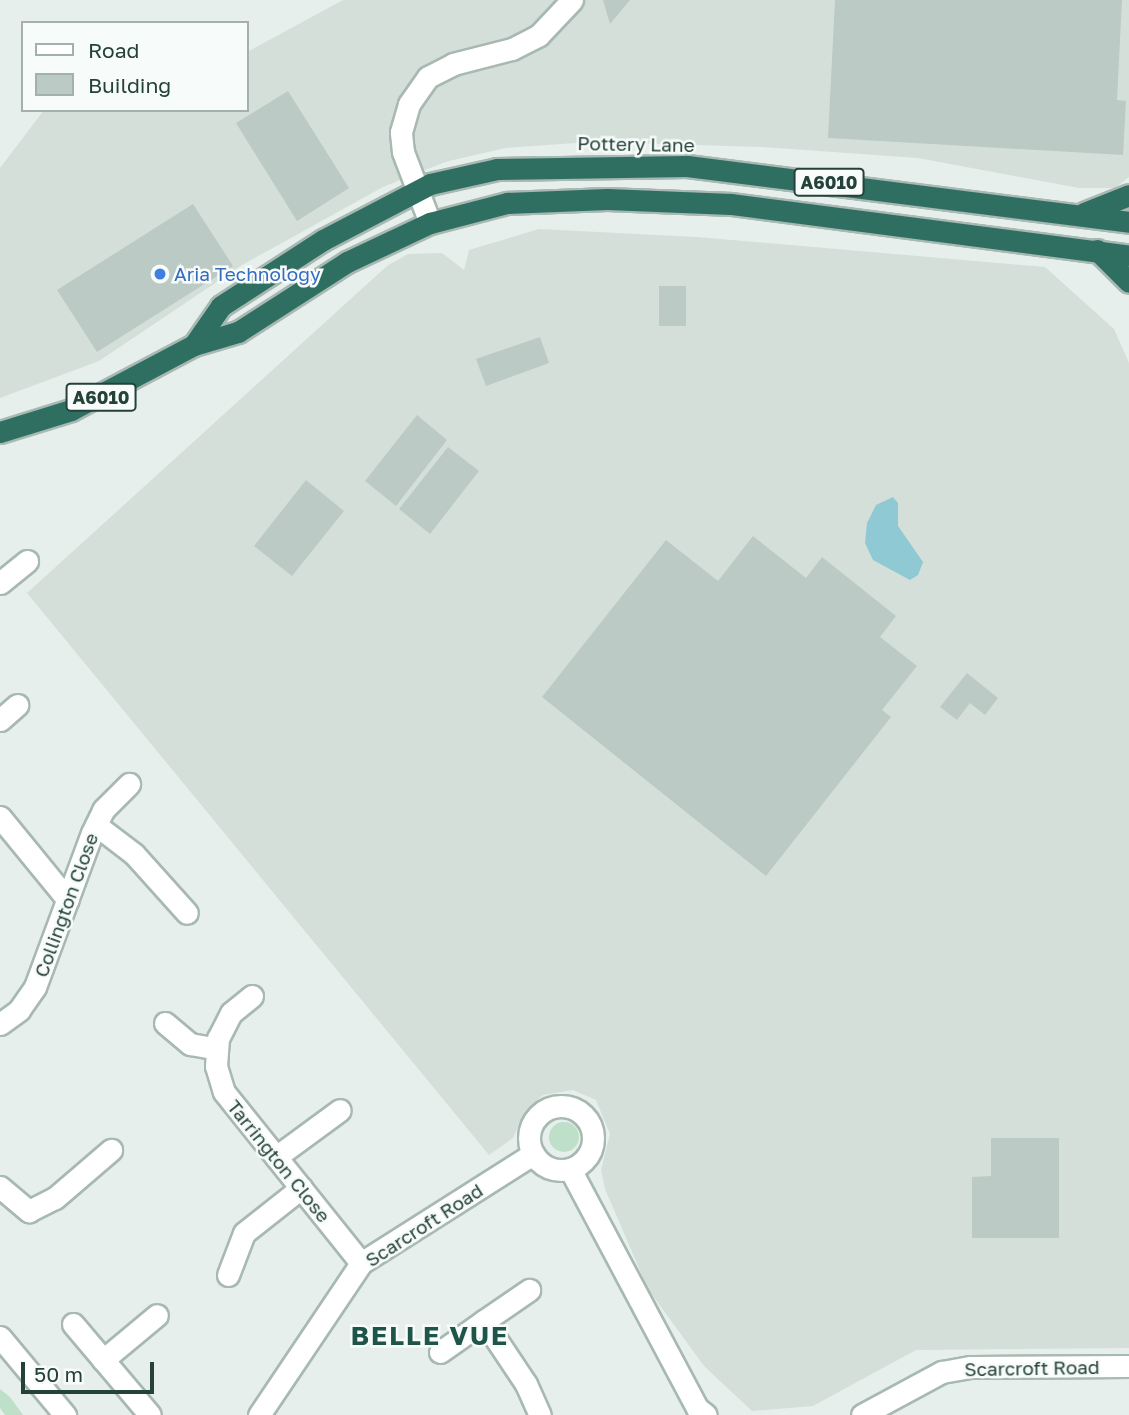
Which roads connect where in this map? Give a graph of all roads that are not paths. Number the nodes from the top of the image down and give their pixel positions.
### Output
1 (572, 0) edge
2 (416, 190) junction
3 (1129, 195) edge
4 (1078, 214) junction
5 (1129, 222) edge
6 (430, 223) junction
7 (1097, 250) junction
8 (1129, 256) edge
9 (1129, 282) edge
10 (194, 345) junction
11 (0, 432) edge
12 (27, 561) dead end
13 (0, 583) edge
14 (17, 705) dead end
15 (0, 720) edge
16 (129, 783) dead end
17 (0, 817) edge
18 (96, 825) junction
19 (68, 900) junction
20 (187, 913) dead end
21 (251, 996) dead end
22 (165, 1023) dead end
23 (0, 1024) edge
24 (217, 1049) junction
25 (340, 1110) dead end
26 (111, 1150) dead end
27 (533, 1154) junction
28 (276, 1157) junction
29 (570, 1169) junction
30 (0, 1187) edge
31 (301, 1188) junction
32 (361, 1264) junction
33 (228, 1275) dead end
34 (529, 1290) dead end
35 (157, 1315) dead end
36 (484, 1321) junction
37 (73, 1324) dead end
38 (2, 1343) edge
39 (440, 1352) dead end
40 (103, 1360) junction
41 (1129, 1366) edge
42 (65, 1415) edge
43 (150, 1415) edge
44 (259, 1415) edge
45 (540, 1415) edge
46 (706, 1415) edge
47 (862, 1415) edge

1 - 2 street
2 - 4 highway, Pottery Lane / A6010
2 - 6 street
2 - 10 highway, Pottery Lane / A6010
3 - 4 highway
4 - 5 highway, Pottery Lane / A6010
6 - 7 highway, Pottery Lane / A6010
6 - 10 highway, Pottery Lane / A6010
7 - 8 highway, Pottery Lane / A6010
7 - 9 highway
10 - 11 highway, Pottery Lane / A6010
12 - 13 street
14 - 15 street
16 - 18 street, Collington Close
17 - 19 street
18 - 19 street, Collington Close
18 - 20 street
19 - 23 street, Collington Close
21 - 24 street
22 - 24 street
24 - 28 street, Tarrington Close
25 - 28 street
26 - 30 street
27 - 29 street
27 - 29 street
27 - 32 street, Scarcroft Road
28 - 31 street, Tarrington Close
29 - 46 street
31 - 32 street, Tarrington Close
31 - 33 street
32 - 44 street, Scarcroft Road
34 - 36 street
35 - 40 street
36 - 39 street
36 - 45 street
37 - 40 street
38 - 42 street
40 - 43 street
41 - 47 street, Scarcroft Road

